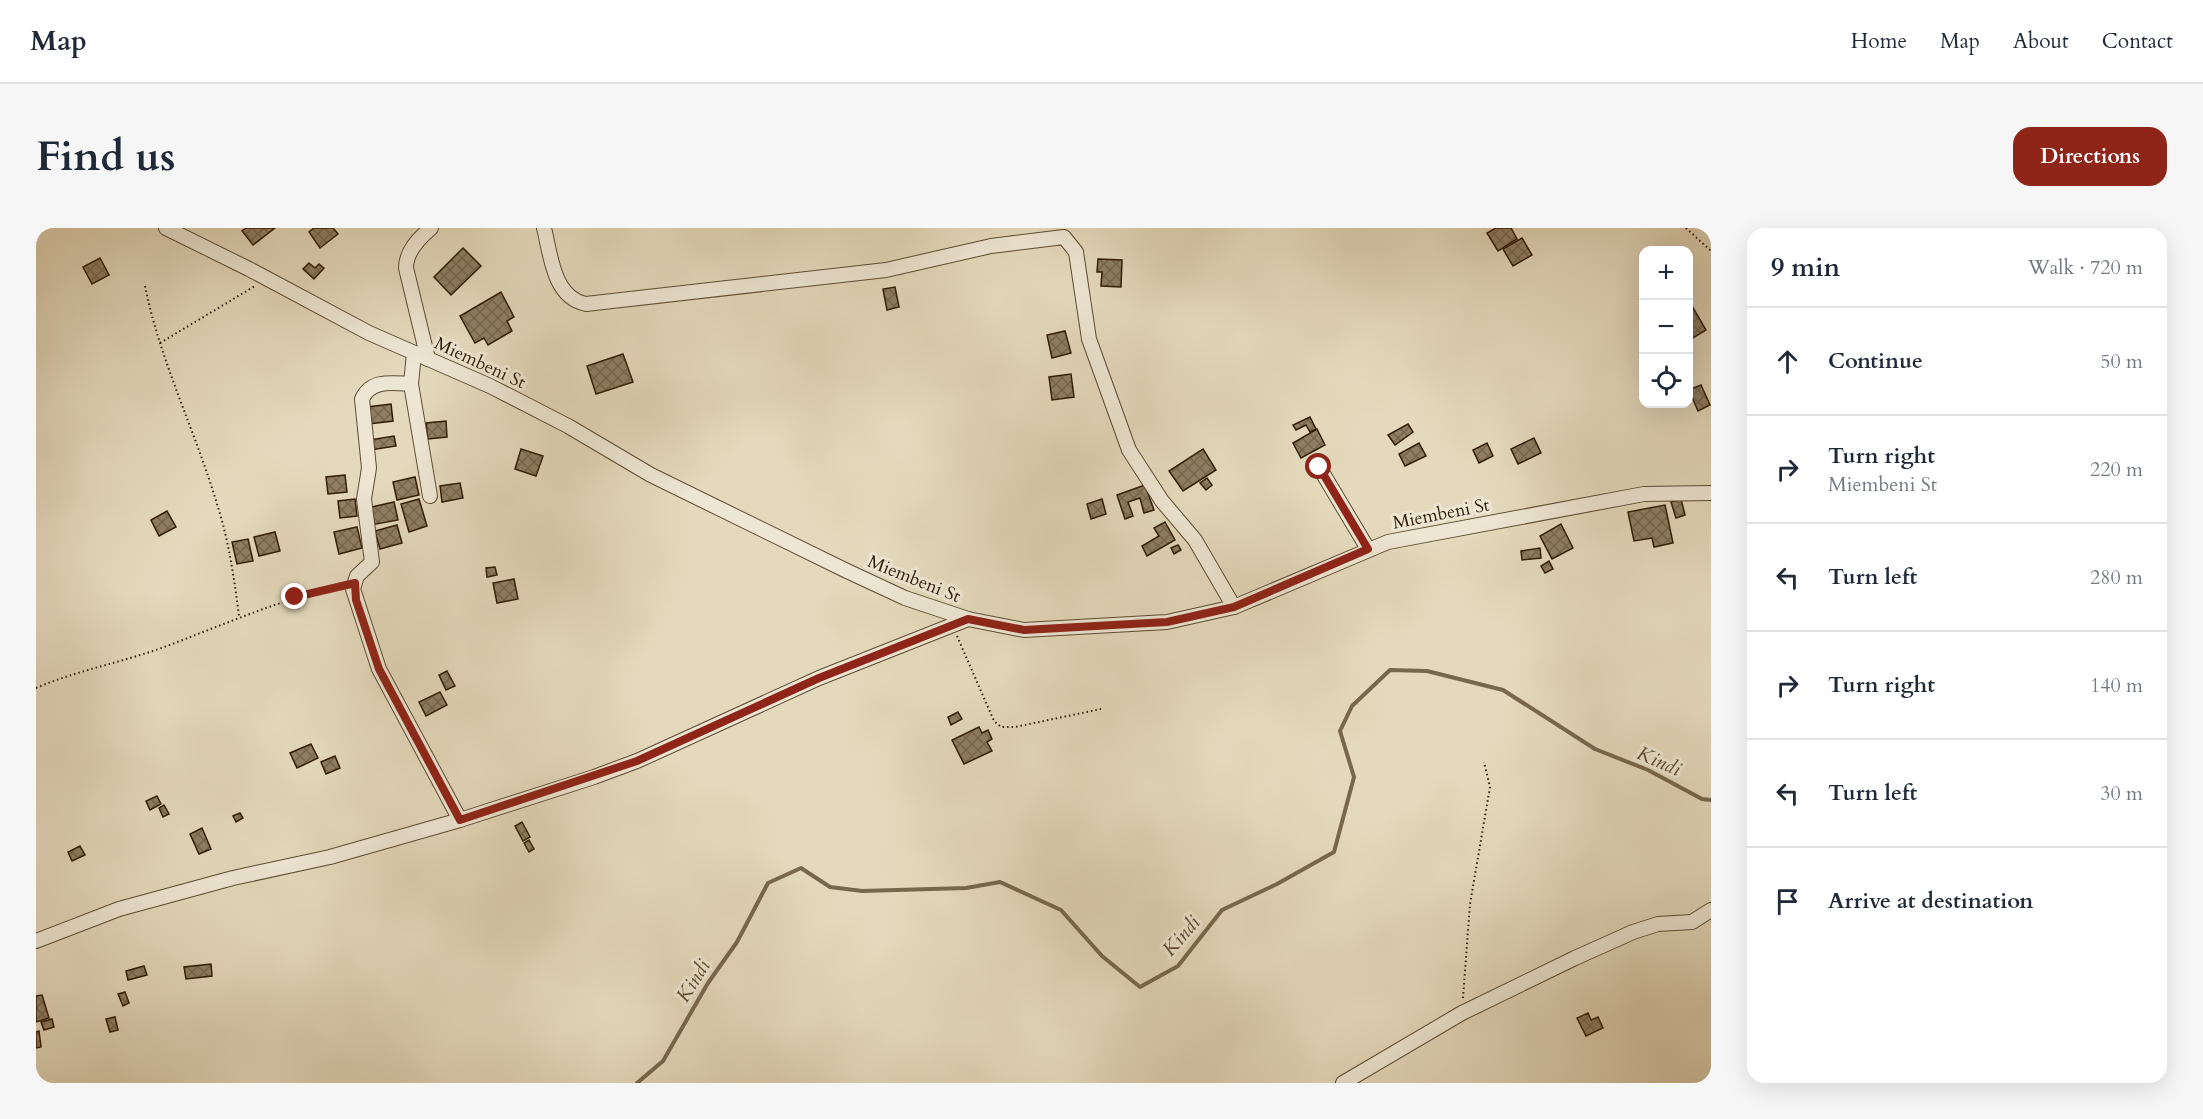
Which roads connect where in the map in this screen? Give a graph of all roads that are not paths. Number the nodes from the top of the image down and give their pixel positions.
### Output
1 (166, 228) edge
2 (431, 228) edge
3 (544, 228) edge
4 (414, 352) junction
5 (428, 358) junction
6 (411, 384) junction
7 (1319, 467) dead end
8 (1711, 493) edge
9 (430, 496) dead end
10 (1368, 549) junction
11 (1234, 607) junction
12 (968, 619) junction
13 (460, 820) junction
14 (1711, 910) edge
15 (36, 941) edge
16 (1343, 1083) edge

1 - 4 street, Miembeni St
2 - 5 street
3 - 11 street
4 - 5 street, Miembeni St
4 - 6 street
5 - 12 street, Miembeni St
6 - 9 street
6 - 13 street
7 - 10 street
8 - 10 street, Miembeni St
10 - 11 street, Miembeni St
11 - 12 street, Miembeni St
12 - 13 street
13 - 15 street
14 - 16 street

